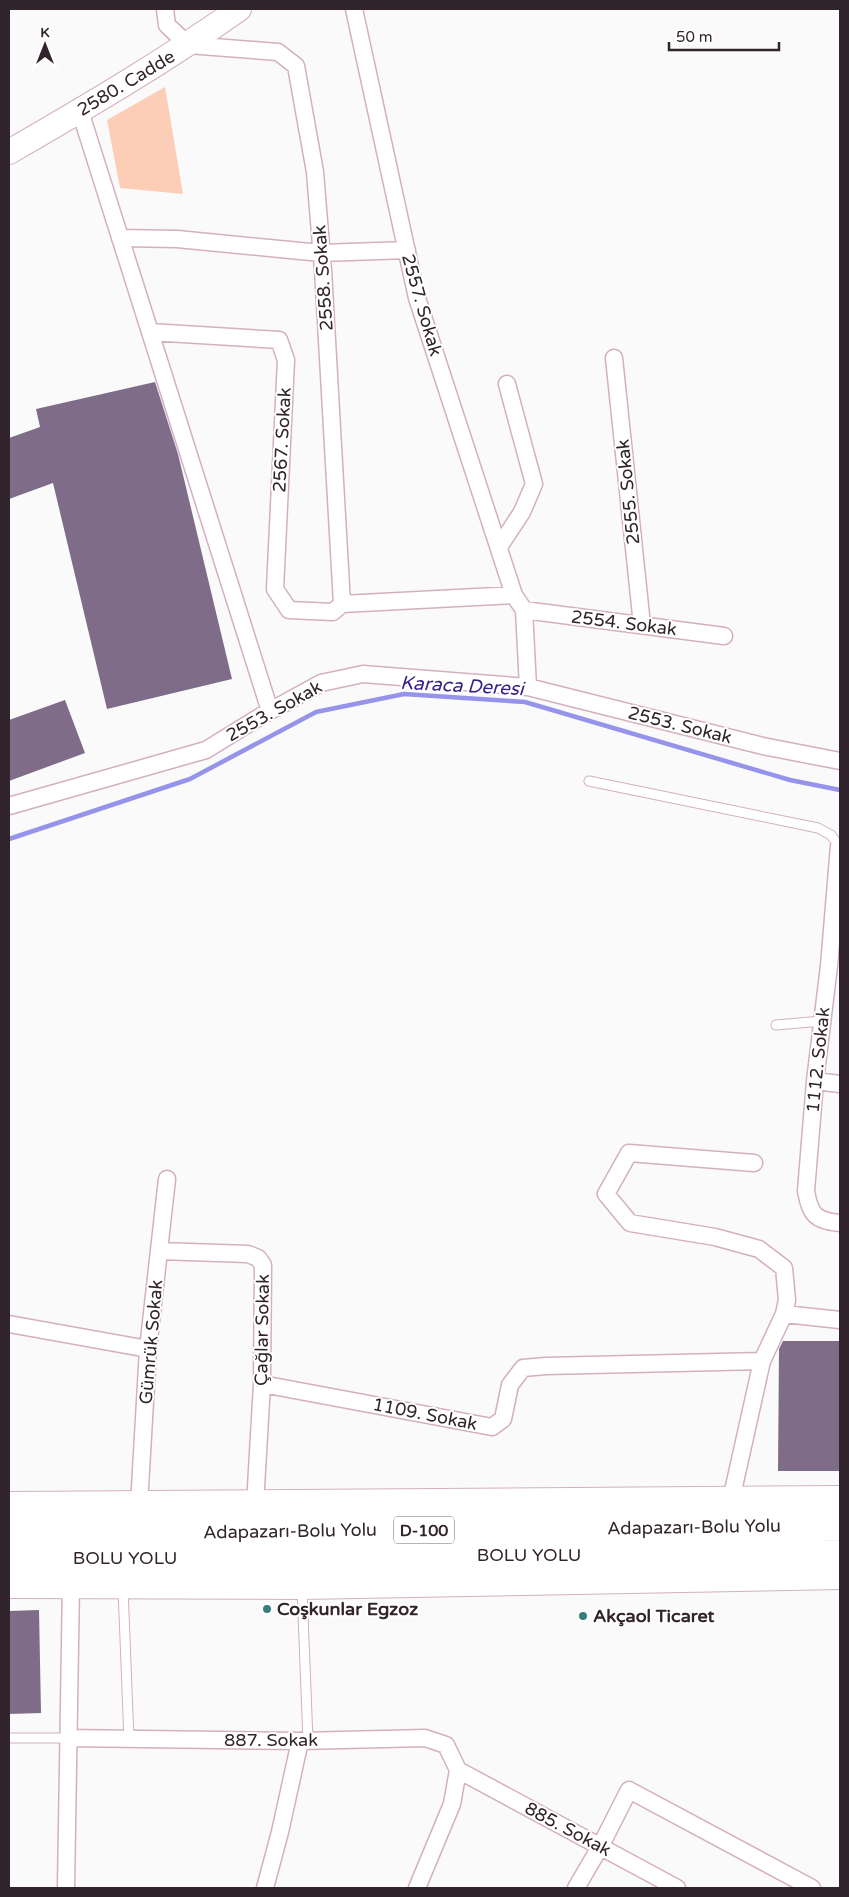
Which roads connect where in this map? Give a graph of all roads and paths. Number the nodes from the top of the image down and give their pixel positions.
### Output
1 (165, 9) edge
2 (239, 9) edge
3 (354, 9) edge
4 (188, 45) junction
5 (80, 111) junction
6 (9, 152) edge
7 (120, 238) junction
8 (407, 250) junction
9 (321, 254) junction
10 (150, 332) junction
11 (614, 358) dead end
12 (507, 384) dead end
13 (499, 547) junction
14 (514, 594) junction
15 (342, 604) junction
16 (524, 610) junction
17 (642, 625) junction
18 (724, 636) dead end
19 (528, 687) junction
20 (270, 711) junction
21 (840, 761) edge
22 (588, 781) dead end
23 (9, 806) edge
24 (839, 846) joint
25 (835, 966) edge
26 (822, 1022) junction
27 (776, 1025) dead end
28 (815, 1081) junction
29 (840, 1084) edge
30 (754, 1163) dead end
31 (167, 1179) dead end
32 (840, 1223) edge
33 (159, 1251) junction
34 (784, 1314) junction
35 (840, 1320) edge
36 (9, 1324) edge
37 (148, 1349) junction
38 (762, 1360) junction
39 (262, 1384) junction
40 (731, 1500) junction
41 (840, 1500) edge
42 (255, 1504) junction
43 (139, 1505) junction
44 (9, 1506) edge
45 (840, 1526) edge
46 (9, 1533) edge
47 (840, 1554) edge
48 (9, 1559) edge
49 (840, 1575) edge
50 (71, 1583) junction
51 (9, 1584) edge
52 (123, 1584) junction
53 (302, 1585) junction
54 (9, 1738) edge
55 (68, 1738) junction
56 (129, 1740) junction
57 (304, 1741) junction
58 (458, 1770) junction
59 (600, 1846) junction
60 (66, 1888) edge
61 (265, 1888) edge
62 (417, 1888) edge
63 (576, 1888) edge
64 (677, 1888) edge
65 (812, 1888) edge

1 - 4 street
2 - 4 main road, 2580. Cadde
3 - 8 street, 2557. Sokak
4 - 5 main road, 2580. Cadde
4 - 9 street, 2558. Sokak
5 - 6 main road, 2580. Cadde
5 - 7 street
7 - 9 street
7 - 10 street
8 - 9 street
8 - 13 street, 2557. Sokak
9 - 15 street, 2558. Sokak
10 - 15 street, 2567. Sokak
10 - 20 street
11 - 17 street, 2555. Sokak
12 - 13 street
13 - 14 street, 2557. Sokak
14 - 15 street
14 - 16 street
16 - 17 street, 2554. Sokak
16 - 19 street
17 - 18 street, 2554. Sokak
19 - 20 street, 2553. Sokak
19 - 21 street, 2553. Sokak
20 - 23 street, 2553. Sokak
22 - 24 lane
24 - 25 street, 1112. Sokak
25 - 26 street, 1112. Sokak
26 - 27 lane
26 - 28 street, 1112. Sokak
28 - 29 street
28 - 32 street, 1112. Sokak
30 - 34 street
31 - 33 street, Gümrük Sokak
33 - 37 street, Gümrük Sokak
33 - 39 street, Çağlar Sokak
34 - 35 street
34 - 38 street
36 - 37 street
37 - 43 street, Gümrük Sokak
38 - 39 street, 1109. Sokak
38 - 40 street
39 - 42 street, Çağlar Sokak
40 - 41 highway
40 - 42 highway
42 - 43 highway
43 - 44 highway
45 - 46 highway, Adapazarı-Bolu Yolu / D-100
47 - 48 highway, BOLU YOLU / D-100
49 - 53 highway
50 - 51 highway
50 - 52 highway
50 - 55 street
52 - 53 highway
52 - 56 lane
53 - 57 lane
54 - 55 lane
55 - 56 street, 887. Sokak
55 - 60 street
56 - 57 street, 887. Sokak
57 - 58 street, 887. Sokak
57 - 61 street
58 - 59 street, 885. Sokak
58 - 62 street
59 - 63 street
59 - 64 street, 885. Sokak
59 - 65 street

